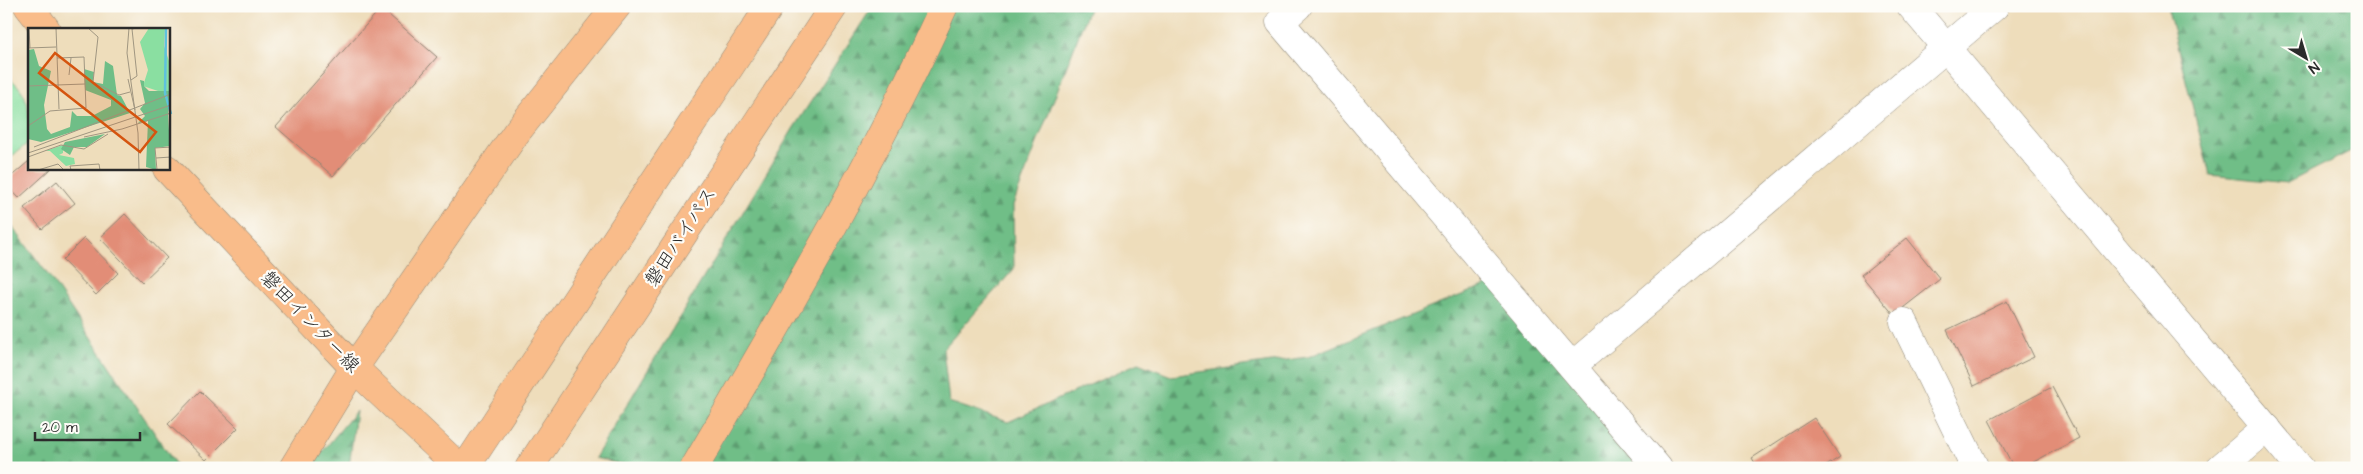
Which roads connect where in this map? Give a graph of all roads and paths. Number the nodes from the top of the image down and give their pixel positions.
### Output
1 (28, 6) edge
2 (617, 6) edge
3 (770, 6) edge
4 (834, 6) edge
5 (944, 6) edge
6 (1298, 6) edge
7 (1911, 6) edge
8 (1995, 6) edge
9 (45, 28) edge
10 (1946, 48) junction
11 (168, 170) edge
12 (1904, 322) dead end
13 (1572, 366) junction
14 (354, 368) junction
15 (2267, 428) junction
16 (534, 460) edge
17 (294, 468) edge
18 (460, 468) edge
19 (465, 468) edge
20 (694, 468) edge
21 (1658, 468) edge
22 (1975, 468) edge
23 (2220, 468) edge
24 (2300, 468) edge

1 - 9 main road
2 - 14 main road
3 - 19 main road
4 - 16 main road, 磐田バイパス
5 - 20 main road
6 - 13 street
7 - 10 street
8 - 10 street
10 - 13 street
10 - 15 street
11 - 14 main road, 磐田インター線
12 - 22 street
13 - 21 street
14 - 17 main road
14 - 18 main road, 磐田インター線
15 - 23 street
15 - 24 street

